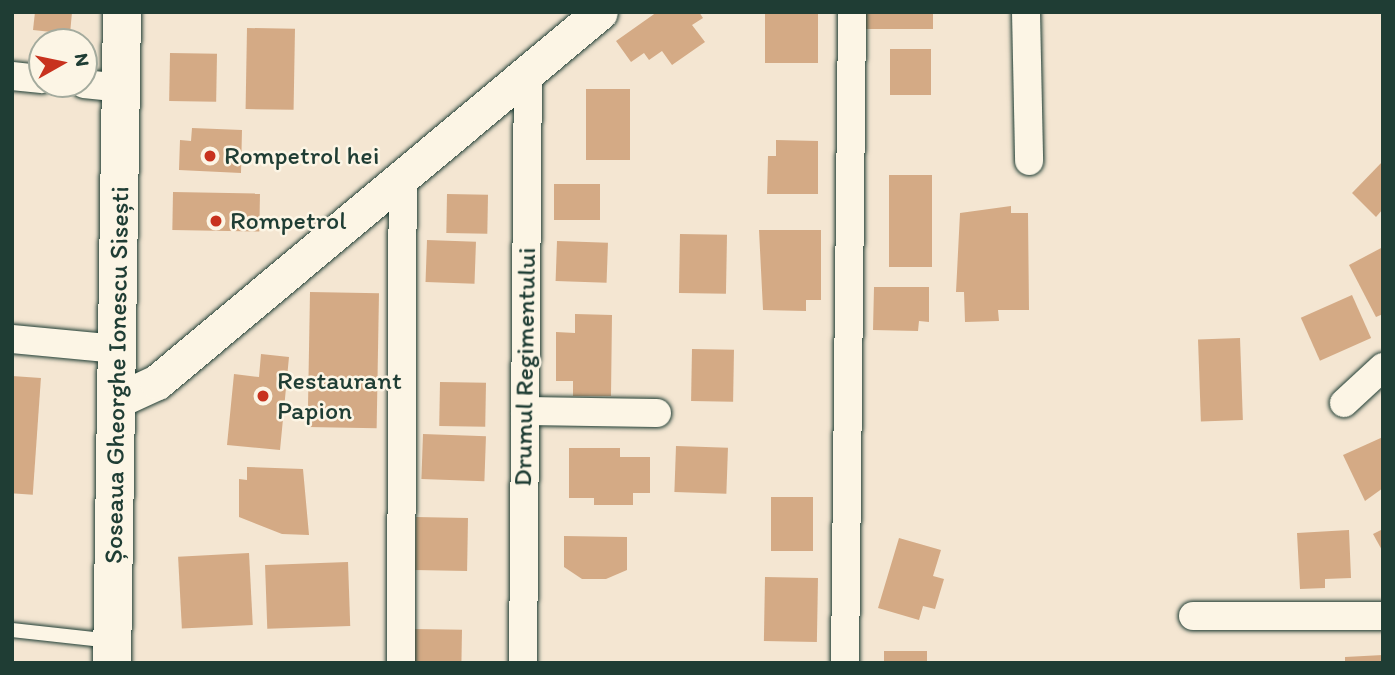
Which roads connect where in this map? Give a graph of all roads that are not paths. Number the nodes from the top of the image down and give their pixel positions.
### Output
1 (122, 12) edge
2 (600, 12) edge
3 (852, 12) edge
4 (1026, 12) edge
5 (528, 71) junction
6 (98, 86) edge
7 (121, 88) junction
8 (1029, 161) dead end
9 (403, 177) junction
10 (12, 339) edge
11 (118, 349) junction
12 (1383, 368) edge
13 (116, 401) junction
14 (1344, 403) dead end
15 (525, 411) junction
16 (657, 412) dead end
17 (1193, 616) dead end
18 (1383, 616) edge
19 (12, 630) edge
20 (112, 652) edge
21 (401, 663) edge
22 (523, 663) edge
23 (845, 663) edge

1 - 7 main road, Șoseaua Gheorghe Ionescu Sisești
2 - 5 street
3 - 23 street
4 - 8 street
5 - 9 street
5 - 15 street, Drumul Regimentului
6 - 7 street
7 - 11 main road, Șoseaua Gheorghe Ionescu Sisești
9 - 13 street
9 - 21 street
10 - 11 street
11 - 13 main road, Șoseaua Gheorghe Ionescu Sisești
12 - 14 street
13 - 20 main road, Șoseaua Gheorghe Ionescu Sisești
15 - 16 street
15 - 22 street, Drumul Regimentului
17 - 18 street
19 - 20 lane

